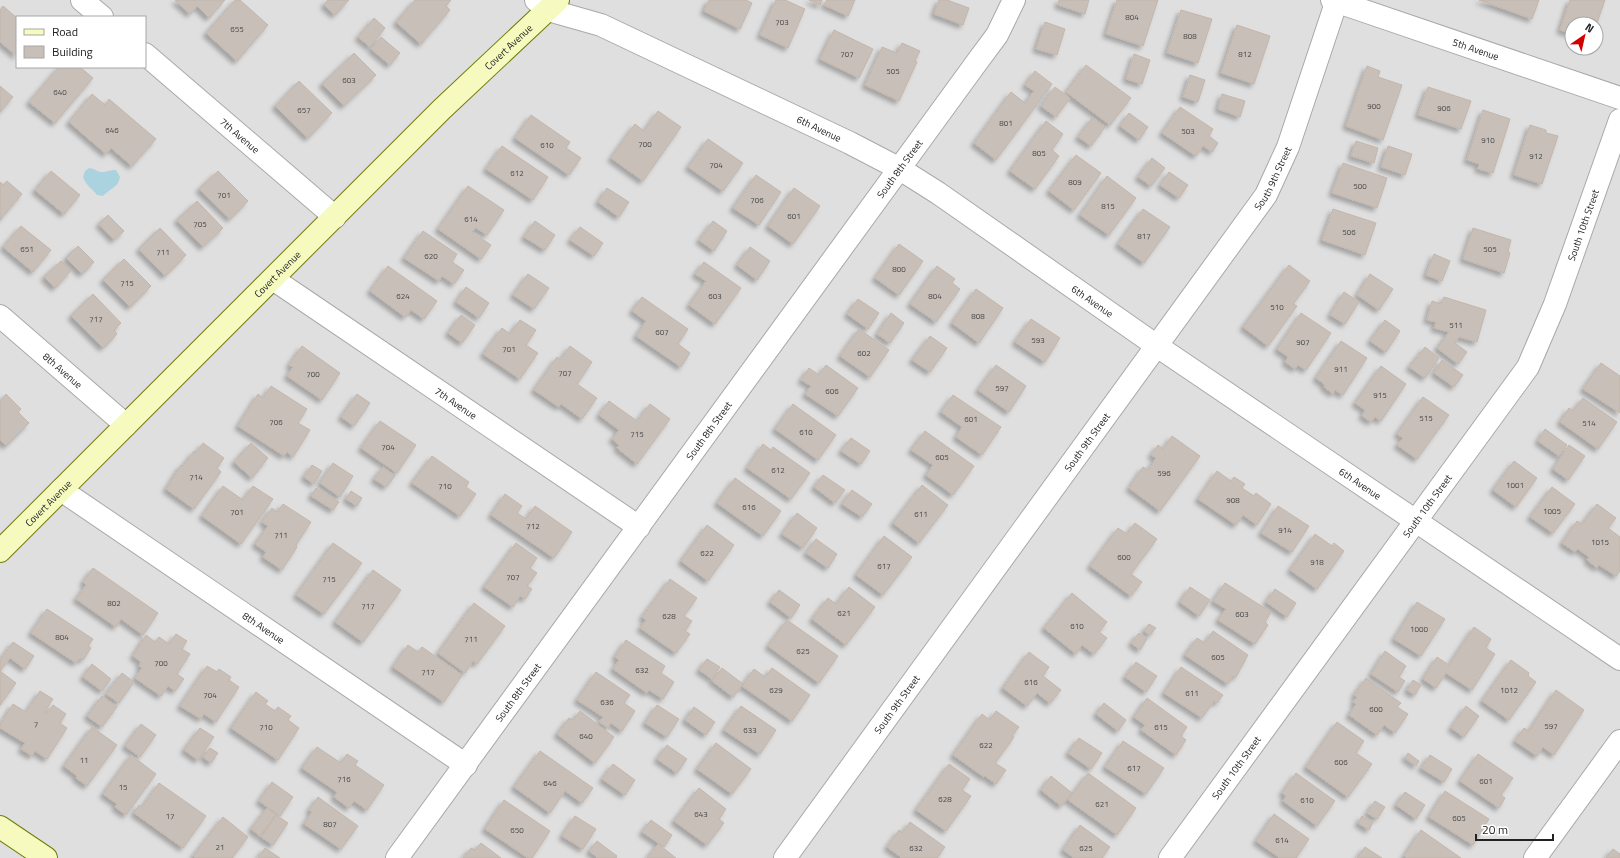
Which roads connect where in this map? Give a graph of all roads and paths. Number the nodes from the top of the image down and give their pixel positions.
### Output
1 (82, 0) edge
2 (1014, 0) edge
3 (1335, 1) edge
4 (547, 3) edge
5 (101, 16) edge
6 (146, 55) edge
7 (1620, 98) edge
8 (1620, 120) edge
9 (900, 169) junction
10 (335, 217) junction
11 (273, 279) junction
12 (0, 316) edge
13 (1157, 346) junction
14 (126, 425) junction
15 (61, 490) junction
16 (1417, 520) junction
17 (639, 527) junction
18 (0, 551) edge
19 (1620, 659) edge
20 (1620, 741) edge
21 (466, 765) junction
22 (0, 827) edge
23 (39, 856) edge
24 (397, 858) edge
25 (785, 858) edge
26 (1170, 858) edge
27 (1535, 858) edge

1 - 5 street
2 - 9 street, South 8th Street
3 - 7 street, 5th Avenue
3 - 13 street, South 9th Street
4 - 9 street, 6th Avenue
4 - 10 main road, Covert Avenue
6 - 10 street, 7th Avenue
8 - 16 street, South 10th Street
9 - 13 street, 6th Avenue
9 - 17 street, South 8th Street
10 - 11 main road, Covert Avenue
11 - 14 main road, Covert Avenue
11 - 17 street, 7th Avenue
12 - 14 street, 8th Avenue
13 - 16 street, 6th Avenue
13 - 25 street, South 9th Street
14 - 15 main road, Covert Avenue
15 - 18 main road, Covert Avenue
15 - 21 street, 8th Avenue
16 - 19 street, 6th Avenue
16 - 26 street, South 10th Street
17 - 21 street, South 8th Street
20 - 27 street
21 - 24 street, South 8th Street
22 - 23 main road

